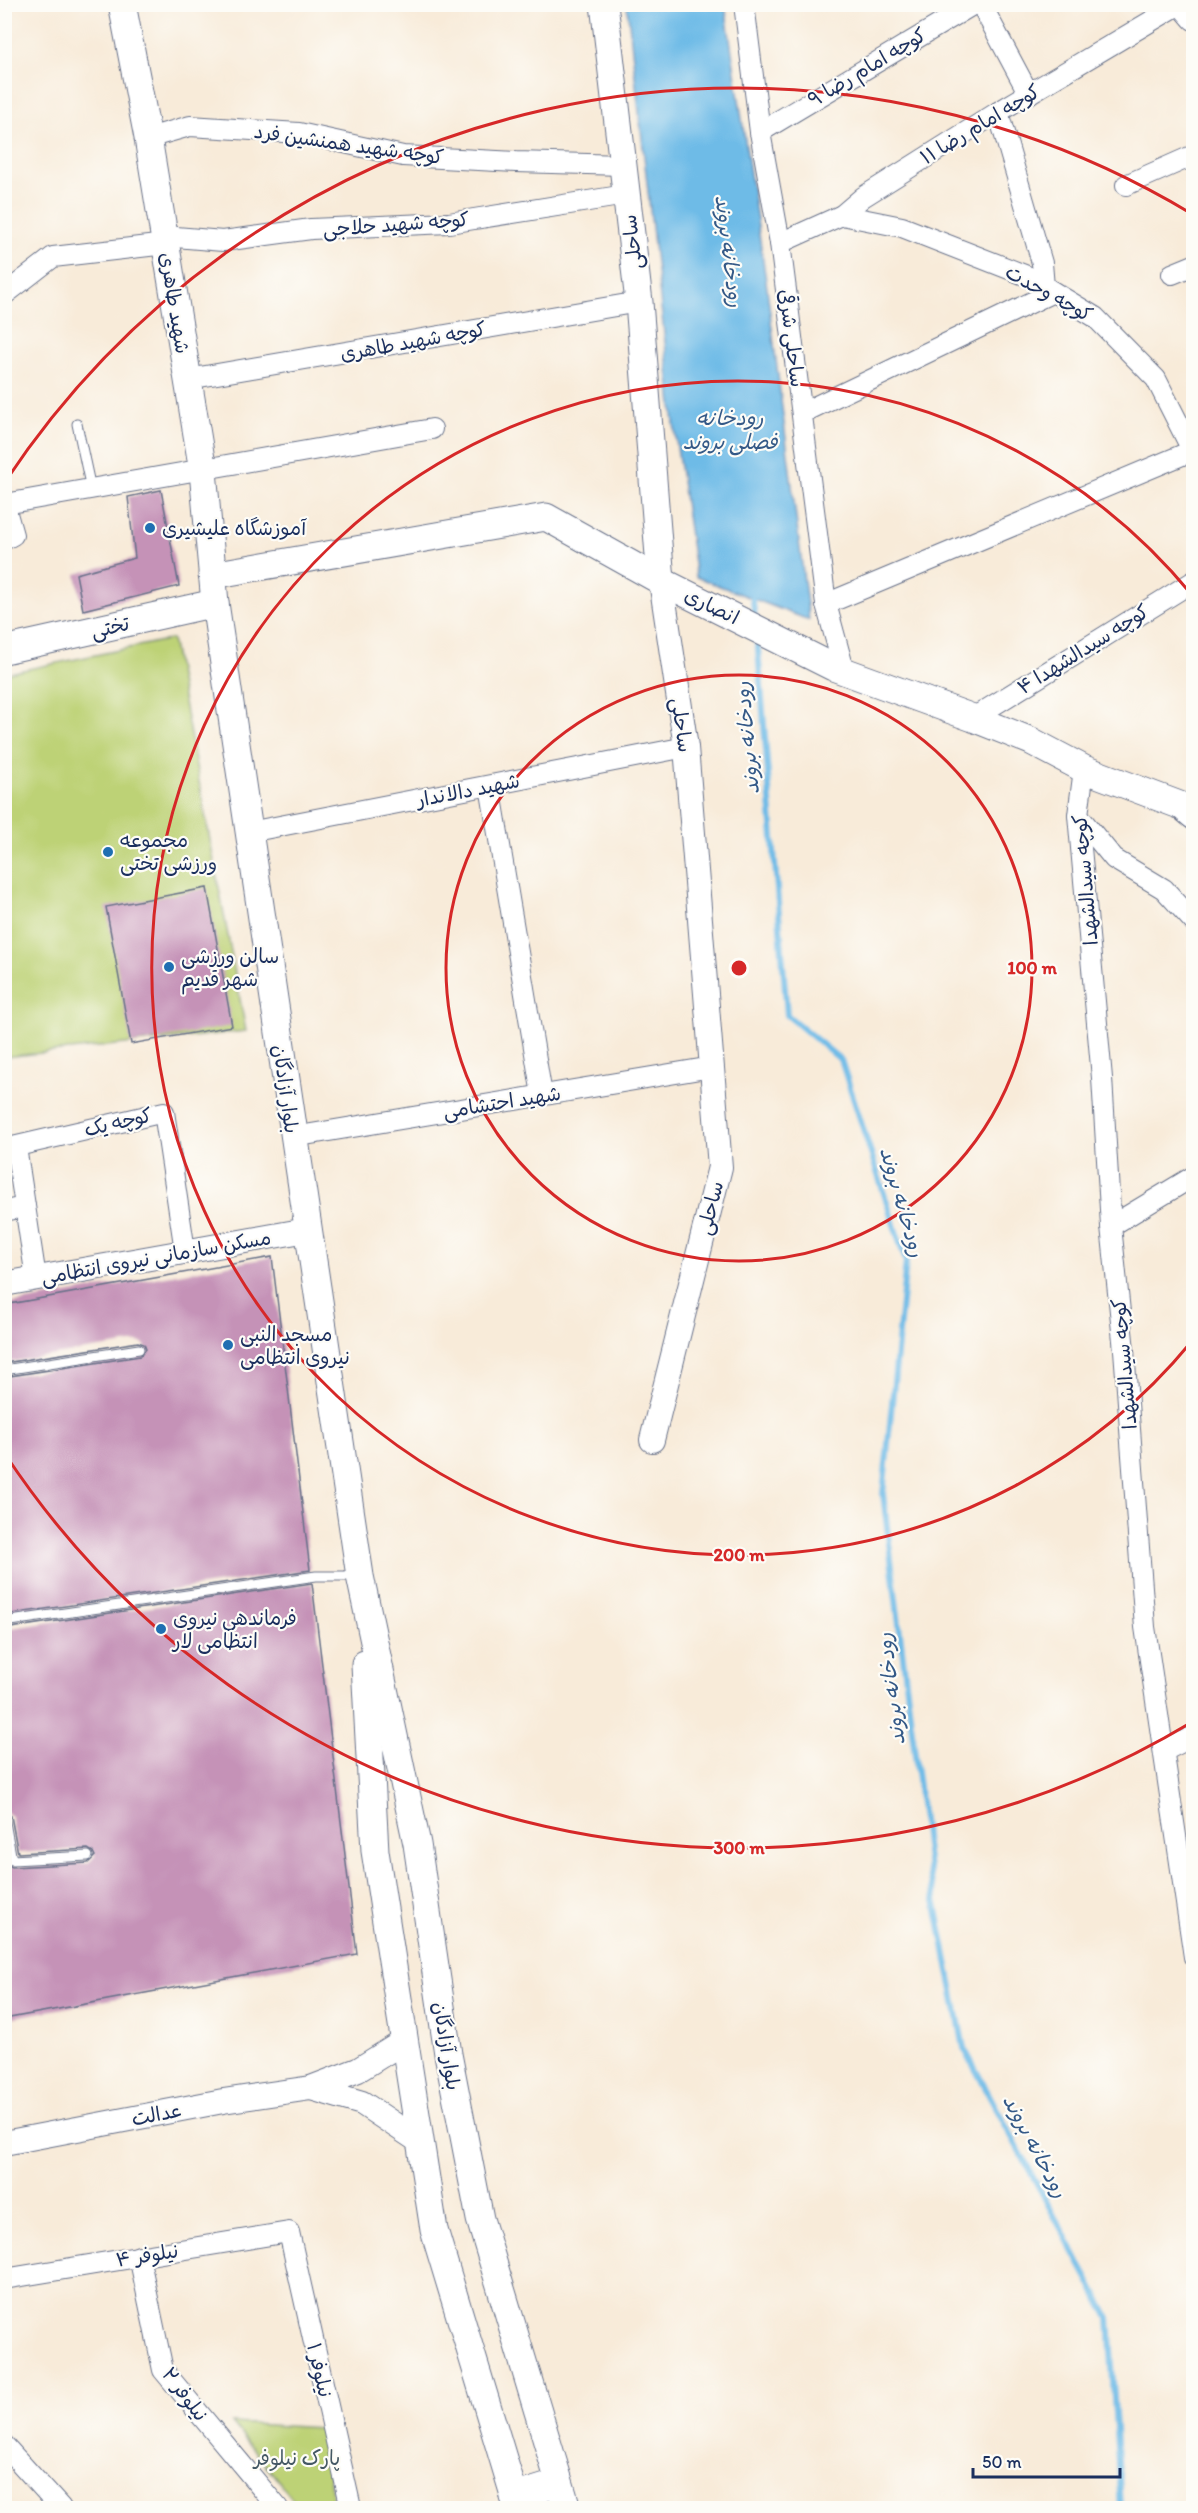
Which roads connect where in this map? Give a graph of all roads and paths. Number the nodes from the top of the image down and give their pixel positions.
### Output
1 (122, 4) edge
2 (604, 4) edge
3 (974, 4) edge
4 (981, 4) edge
5 (1181, 4) edge
6 (745, 5) edge
7 (1194, 18) edge
8 (1029, 94) junction
9 (998, 112) junction
10 (760, 132) junction
11 (148, 138) junction
12 (1194, 155) edge
13 (623, 165) junction
14 (1126, 185) dead end
15 (626, 195) junction
16 (842, 215) junction
17 (165, 240) junction
18 (780, 243) junction
19 (1194, 265) edge
20 (1172, 274) dead end
21 (1049, 289) junction
22 (4, 295) edge
23 (639, 302) junction
24 (188, 379) junction
25 (802, 413) junction
26 (77, 424) dead end
27 (432, 429) dead end
28 (1193, 451) edge
29 (203, 471) junction
30 (91, 490) junction
31 (5, 503) edge
32 (4, 540) edge
33 (212, 575) junction
34 (661, 581) junction
35 (1194, 581) edge
36 (215, 603) junction
37 (826, 604) junction
38 (4, 650) edge
39 (839, 668) junction
40 (973, 718) junction
41 (686, 747) junction
42 (1084, 769) junction
43 (490, 786) junction
44 (1190, 807) edge
45 (1078, 815) junction
46 (249, 832) junction
47 (1194, 922) edge
48 (712, 1067) junction
49 (542, 1095) junction
50 (293, 1137) junction
51 (10, 1148) edge
52 (1194, 1176) edge
53 (25, 1207) junction
54 (4, 1211) edge
55 (1111, 1226) junction
56 (307, 1230) junction
57 (185, 1251) junction
58 (36, 1278) junction
59 (4, 1284) edge
60 (139, 1349) dead end
61 (4, 1370) edge
62 (652, 1440) dead end
63 (360, 1575) junction
64 (4, 1622) edge
65 (1194, 1736) edge
66 (1164, 1751) junction
67 (4, 1817) edge
68 (88, 1856) dead end
69 (1194, 1957) edge
70 (403, 2042) junction
71 (311, 2088) junction
72 (419, 2141) junction
73 (4, 2143) edge
74 (290, 2232) joint
75 (139, 2256) junction
76 (4, 2279) edge
77 (4, 2445) edge
78 (559, 2483) junction
79 (516, 2503) edge
80 (61, 2508) edge
81 (278, 2508) edge
82 (351, 2508) edge
83 (567, 2508) edge

1 - 11 main road, شهید طاهری
2 - 13 main road, ساحلی
3 - 10 street, کوچه امام رضا ۹
4 - 8 street
5 - 7 street
5 - 8 street, کوچه امام رضا ۱۱
6 - 10 street, ساحلی شرقی
8 - 9 street, کوچه امام رضا ۱۱
9 - 16 street, کوچه امام رضا ۱۱
9 - 21 street
10 - 18 street, ساحلی شرقی
11 - 13 street, کوچه شهید همنشین فرد
11 - 17 main road, شهید طاهری
12 - 14 street
13 - 15 main road, ساحلی
15 - 17 street, کوچه شهید حلاجی
15 - 23 main road, ساحلی
16 - 18 street, کوچه امام رضا ۱۱
16 - 21 street, کوچه وحدت
17 - 22 street, کوچه شهید حلاجی
17 - 24 main road, شهید طاهری
18 - 25 street, ساحلی شرقی
19 - 20 street
21 - 25 street
21 - 28 street, کوچه وحدت
23 - 24 street, کوچه شهید طاهری
23 - 34 main road, ساحلی
24 - 29 main road, شهید طاهری
25 - 37 street, ساحلی شرقی
26 - 30 lane
27 - 29 street
28 - 37 street
29 - 30 street
29 - 33 main road, شهید طاهری
30 - 31 street
31 - 32 street
33 - 34 main road, انصاری
33 - 36 main road, شهید طاهری
34 - 39 main road, انصاری
34 - 41 street, ساحلی
35 - 40 street, کوچه سیدالشهدا ۴
36 - 38 main road, تختی
36 - 46 main road, بلوار آزادگان
37 - 39 street, ساحلی شرقی
39 - 40 main road, انصاری
40 - 42 main road, انصاری
41 - 43 street, شهید دالاندار
41 - 48 street, ساحلی
42 - 44 main road, انصاری
42 - 45 street, کوچه سیدالشهدا
43 - 46 street, شهید دالاندار
43 - 49 street
45 - 47 street
45 - 55 street, کوچه سیدالشهدا
46 - 50 main road, بلوار آزادگان
48 - 49 street, شهید احتشامی
48 - 62 street, ساحلی
49 - 50 street, شهید احتشامی
50 - 56 main road, بلوار آزادگان
51 - 53 street
51 - 57 street, کوچه یک
52 - 55 street
53 - 54 street
53 - 58 street
55 - 66 street, کوچه سیدالشهدا
56 - 57 street, مسکن سازمانی نیروی انتظامی
56 - 63 main road, بلوار آزادگان
57 - 58 street, مسکن سازمانی نیروی انتظامی
58 - 59 street, مسکن سازمانی نیروی انتظامی
60 - 61 lane
63 - 64 lane
63 - 70 main road, بلوار آزادگان
63 - 78 main road, بلوار آزادگان
65 - 66 street
66 - 69 street, کوچه سیدالشهدا
67 - 68 lane
70 - 71 street
70 - 72 main road, بلوار آزادگان
71 - 72 street
71 - 73 street, عدالت
72 - 79 main road, بلوار آزادگان
74 - 75 street, نیلوفر ۴
74 - 82 street, نیلوفر ۱
75 - 76 street, نیلوفر ۴
75 - 81 street, نیلوفر ۲
77 - 80 street
78 - 79 main road
78 - 83 main road, بلوار آزادگان

